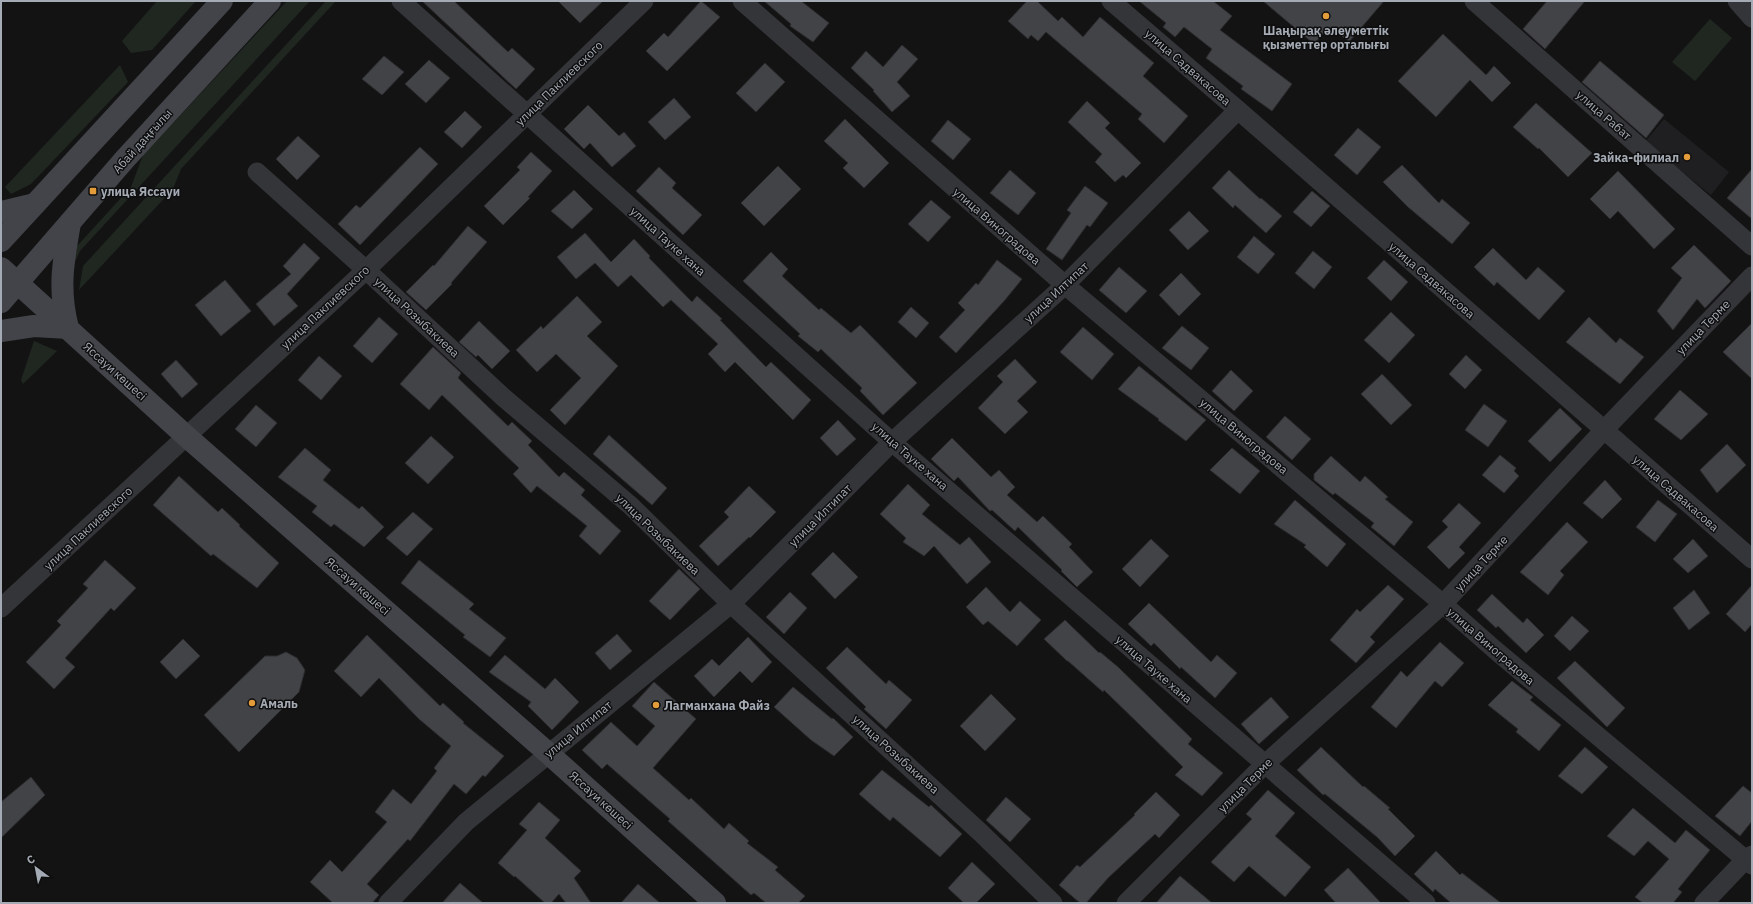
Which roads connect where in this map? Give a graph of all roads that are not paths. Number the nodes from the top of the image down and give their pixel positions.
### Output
1 (222, 1) edge
2 (270, 1) edge
3 (401, 1) edge
4 (644, 1) edge
5 (742, 1) edge
6 (1111, 1) edge
7 (1474, 1) edge
8 (1737, 1) edge
9 (1752, 18) edge
10 (1238, 110) junction
11 (527, 114) junction
12 (257, 172) dead end
13 (34, 204) junction
14 (1, 212) edge
15 (70, 223) junction
16 (1, 241) edge
17 (1752, 246) edge
18 (1, 268) edge
19 (366, 270) junction
20 (1752, 276) edge
21 (17, 283) junction
22 (1065, 285) junction
23 (1, 302) edge
24 (68, 328) junction
25 (1, 331) edge
26 (1603, 431) junction
27 (186, 436) junction
28 (892, 442) junction
29 (1752, 559) edge
30 (731, 604) junction
31 (1443, 604) junction
32 (1, 608) edge
33 (548, 753) junction
34 (1265, 764) junction
35 (1750, 860) edge
36 (388, 903) edge
37 (715, 903) edge
38 (1053, 903) edge
39 (1126, 903) edge
40 (1426, 903) edge
41 (1704, 903) edge

1 - 13 main road
2 - 15 main road, Абай даңғылы
3 - 11 street, улица Тауке хана
4 - 11 street, улица Паклиевского
5 - 22 street, улица Виноградова
6 - 10 street, улица Садвакасова
7 - 17 street, улица Рабат
8 - 9 street
10 - 22 street, улица Илтипат
10 - 26 street, улица Садвакасова
11 - 19 street, улица Паклиевского
11 - 28 street, улица Тауке хана
12 - 19 street, улица Розыбакиева
13 - 14 main road
13 - 16 main road
15 - 21 main road, Абай даңғылы
15 - 24 main road
18 - 21 main road, Яссауи көшесі
19 - 27 street, улица Паклиевского
19 - 30 street, улица Розыбакиева
20 - 26 street, улица Терме
21 - 23 main road, Абай даңғылы
21 - 24 main road, Яссауи көшесі
22 - 28 street, улица Илтипат
22 - 31 street, улица Виноградова
24 - 25 main road
24 - 27 main road, Яссауи көшесі
26 - 29 street, улица Садвакасова
26 - 31 street, улица Терме
27 - 32 street, улица Паклиевского
27 - 33 main road, Яссауи көшесі
28 - 30 street, улица Илтипат
28 - 34 street, улица Тауке хана
30 - 33 street, улица Илтипат
30 - 38 street, улица Розыбакиева
31 - 34 street, улица Терме
31 - 35 street, улица Виноградова
33 - 36 street, улица Илтипат
33 - 37 main road, Яссауи көшесі
34 - 39 street, улица Терме
34 - 40 street, улица Тауке хана
35 - 41 street

